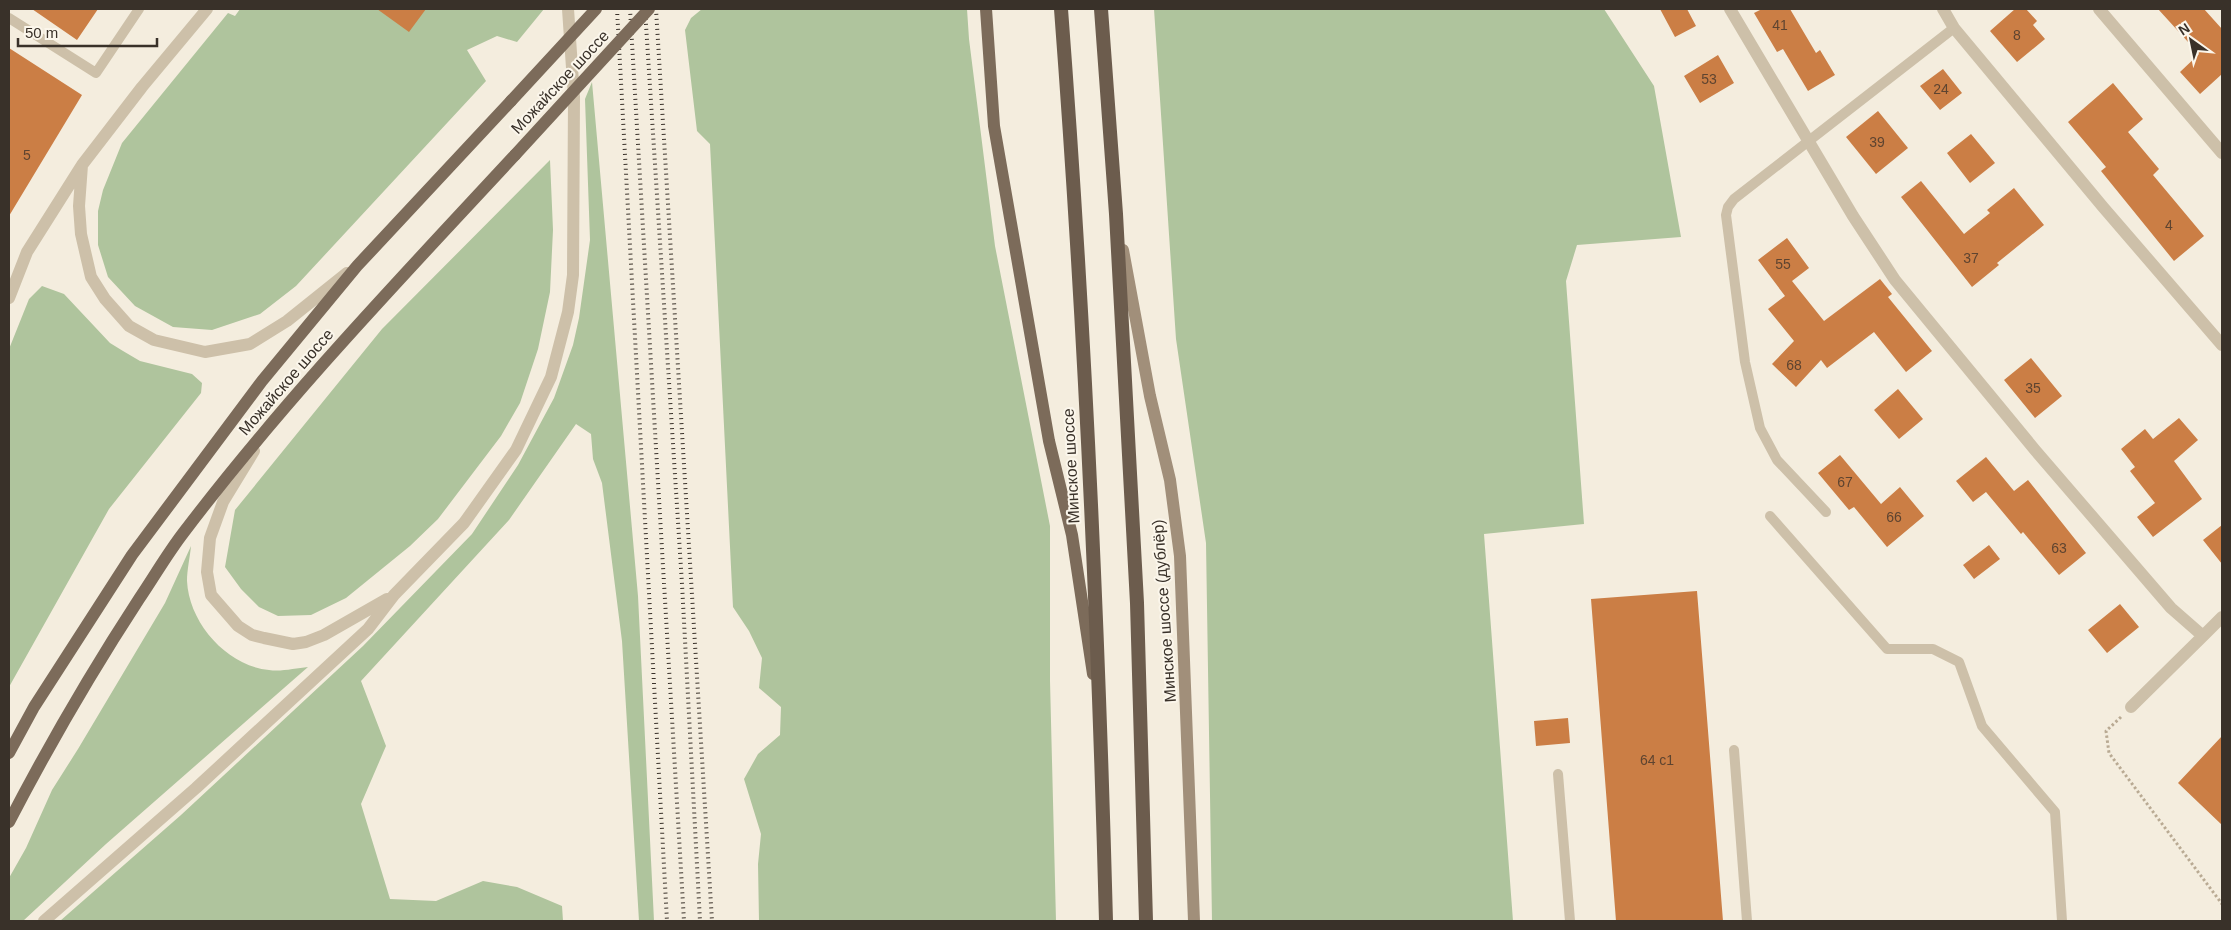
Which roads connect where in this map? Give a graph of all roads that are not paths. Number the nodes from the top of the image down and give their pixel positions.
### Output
1 (138, 9) edge
2 (207, 9) edge
3 (568, 9) edge
4 (596, 9) edge
5 (649, 9) edge
6 (986, 9) edge
7 (1061, 9) edge
8 (1101, 9) edge
9 (1730, 9) edge
10 (1943, 9) edge
11 (2099, 9) edge
12 (9, 18) edge
13 (1954, 28) junction
14 (1809, 142) junction
15 (2222, 153) edge
16 (82, 165) junction
17 (1116, 214) junction
18 (357, 266) junction
19 (9, 298) edge
20 (2222, 345) edge
21 (274, 419) junction
22 (1826, 512) dead end
23 (1770, 516) dead end
24 (394, 595) junction
25 (2222, 617) edge
26 (2203, 636) junction
27 (2131, 707) road end
28 (1101, 737) junction
29 (1734, 750) dead end
30 (9, 753) edge
31 (1558, 774) dead end
32 (9, 822) edge
33 (44, 921) edge
34 (1106, 921) edge
35 (1146, 921) edge
36 (1194, 921) edge
37 (1570, 921) edge
38 (1747, 921) edge
39 (2062, 921) edge

1 - 12 lane
2 - 16 street
3 - 24 street
4 - 18 main road, Можайское шоссе, bridge
5 - 21 main road, Можайское шоссе, bridge
6 - 28 main road
7 - 28 highway, Минское шоссе
8 - 17 highway
9 - 14 street
10 - 13 street
11 - 15 street
13 - 14 lane
13 - 20 street
14 - 22 lane
14 - 26 street
16 - 18 street
16 - 19 street
17 - 35 highway
17 - 36 main road, Минское шоссе (дублёр)
18 - 30 main road, Можайское шоссе
21 - 24 street
21 - 32 main road, Можайское шоссе
23 - 39 lane
24 - 33 street
25 - 26 street
26 - 27 street
28 - 34 highway, Минское шоссе
29 - 38 lane
31 - 37 lane

